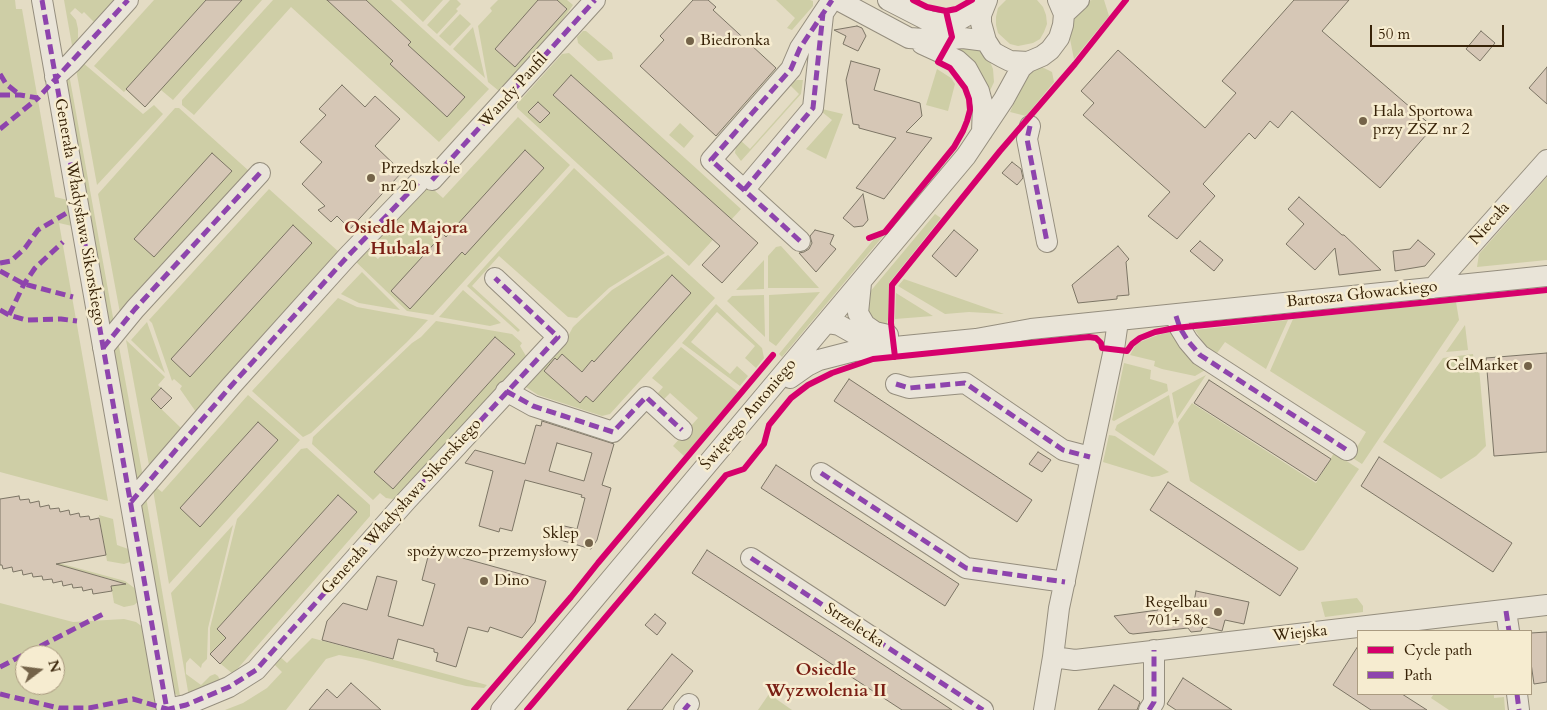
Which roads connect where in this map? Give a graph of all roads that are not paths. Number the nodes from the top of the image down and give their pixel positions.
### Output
1 (42, 0) edge
2 (128, 0) edge
3 (595, 0) edge
4 (888, 0) edge
5 (1079, 0) edge
6 (985, 3) edge
7 (831, 4) edge
8 (1061, 7) edge
9 (909, 38) junction
10 (990, 46) junction
11 (1028, 62) junction
12 (55, 77) junction
13 (987, 125) junction
14 (1030, 126) dead end
15 (1547, 160) edge
16 (260, 173) dead end
17 (744, 190) junction
18 (800, 241) dead end
19 (1047, 242) dead end
20 (1547, 276) edge
21 (495, 278) dead end
22 (861, 283) junction
23 (1433, 288) junction
24 (1176, 316) junction
25 (1118, 321) junction
26 (827, 323) junction
27 (1031, 329) junction
28 (893, 336) junction
29 (103, 348) junction
30 (854, 351) junction
31 (896, 384) dead end
32 (773, 387) junction
33 (506, 391) junction
34 (682, 430) dead end
35 (1347, 450) dead end
36 (1090, 457) junction
37 (821, 473) dead end
38 (130, 502) junction
39 (751, 558) dead end
40 (1065, 582) junction
41 (1547, 605) edge
42 (1506, 610) junction
43 (1509, 630) edge
44 (1154, 650) junction
45 (1053, 657) junction
46 (1518, 695) edge
47 (167, 710) edge
48 (501, 710) edge
49 (982, 710) edge
50 (1044, 710) edge
51 (1149, 710) edge
52 (1520, 710) edge

1 - 12 street, Generała Władysława Sikorskiego
2 - 12 street, Generała Władysława Sikorskiego
3 - 38 street, Wandy Panfil
4 - 6 street
5 - 8 street
6 - 10 street, Świętego Antoniego
7 - 9 street
7 - 17 street
7 - 17 street
8 - 11 street
9 - 10 street
9 - 13 street
10 - 11 street
10 - 13 street, Świętego Antoniego
11 - 13 street, Świętego Antoniego
12 - 29 street, Generała Władysława Sikorskiego
13 - 22 street, Świętego Antoniego
14 - 19 street
15 - 23 street, Niecała
16 - 29 street, Generała Władysława Sikorskiego
17 - 18 street
20 - 23 street, Bartosza Głowackiego
21 - 33 street, Generała Władysława Sikorskiego
22 - 26 street, Świętego Antoniego
22 - 28 street
23 - 24 street, Bartosza Głowackiego
24 - 25 street, Bartosza Głowackiego
24 - 35 street
25 - 27 street, Bartosza Głowackiego
25 - 36 street
26 - 28 street, Bartosza Głowackiego
26 - 30 street
26 - 32 street, Świętego Antoniego
27 - 28 street, Bartosza Głowackiego
27 - 30 street, Bartosza Głowackiego
29 - 38 street, Generała Władysława Sikorskiego
30 - 32 street, Bartosza Głowackiego
31 - 36 street
32 - 48 street, Świętego Antoniego
33 - 34 street
33 - 47 street, Generała Władysława Sikorskiego
36 - 40 street
37 - 40 street
38 - 47 street, Generała Władysława Sikorskiego
39 - 49 street, Strzelecka
40 - 45 street
41 - 42 street, Wiejska
42 - 43 street
42 - 44 street, Wiejska
44 - 45 street, Wiejska
44 - 51 street
45 - 50 street
46 - 52 street

